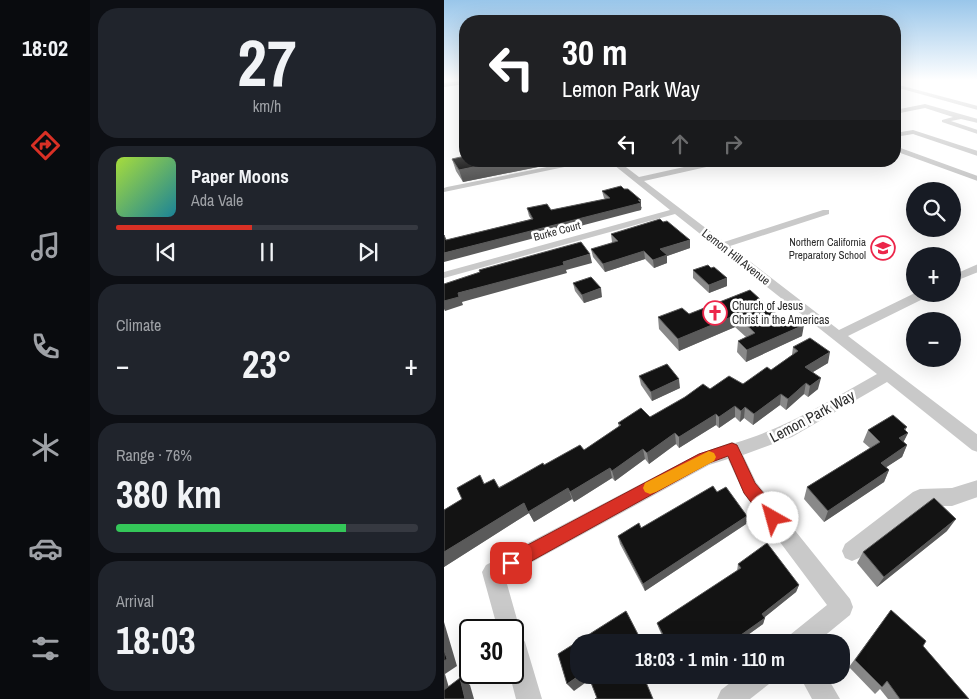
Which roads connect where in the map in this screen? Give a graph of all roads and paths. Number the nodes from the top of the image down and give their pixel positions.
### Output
1 (948, 113) edge
2 (960, 117) junction
3 (977, 121) edge
4 (977, 132) edge
5 (901, 134) edge
6 (901, 150) edge
7 (977, 154) edge
8 (560, 167) edge
9 (620, 167) edge
10 (696, 167) edge
11 (976, 178) edge
12 (637, 180) junction
13 (447, 190) dead end
14 (676, 211) junction
15 (826, 212) dead end
16 (721, 246) junction
17 (977, 267) edge
18 (444, 275) edge
19 (961, 275) edge
20 (907, 302) edge
21 (837, 336) junction
22 (888, 375) junction
23 (977, 445) edge
24 (732, 449) junction
25 (977, 488) edge
26 (852, 551) dead end
27 (506, 619) edge
28 (809, 634) edge
29 (524, 681) edge
30 (749, 684) edge
31 (817, 684) edge
32 (529, 699) edge
33 (730, 699) edge
34 (827, 699) edge

1 - 2 street
2 - 3 street
2 - 4 street
5 - 7 street
6 - 11 street
8 - 13 street
9 - 12 street, Lemon Hill Avenue
10 - 12 street
12 - 14 street, Lemon Hill Avenue
14 - 16 street, Lemon Hill Avenue
14 - 18 street, Burke Court
15 - 16 street
16 - 21 street, Lemon Hill Avenue
17 - 19 street
20 - 21 street
21 - 22 street, Lemon Hill Avenue
22 - 23 street, Lemon Hill Avenue
22 - 24 street, Lemon Park Way
24 - 27 street, Lemon Park Way
24 - 28 street
25 - 26 street
29 - 32 street
30 - 33 street
31 - 34 street

